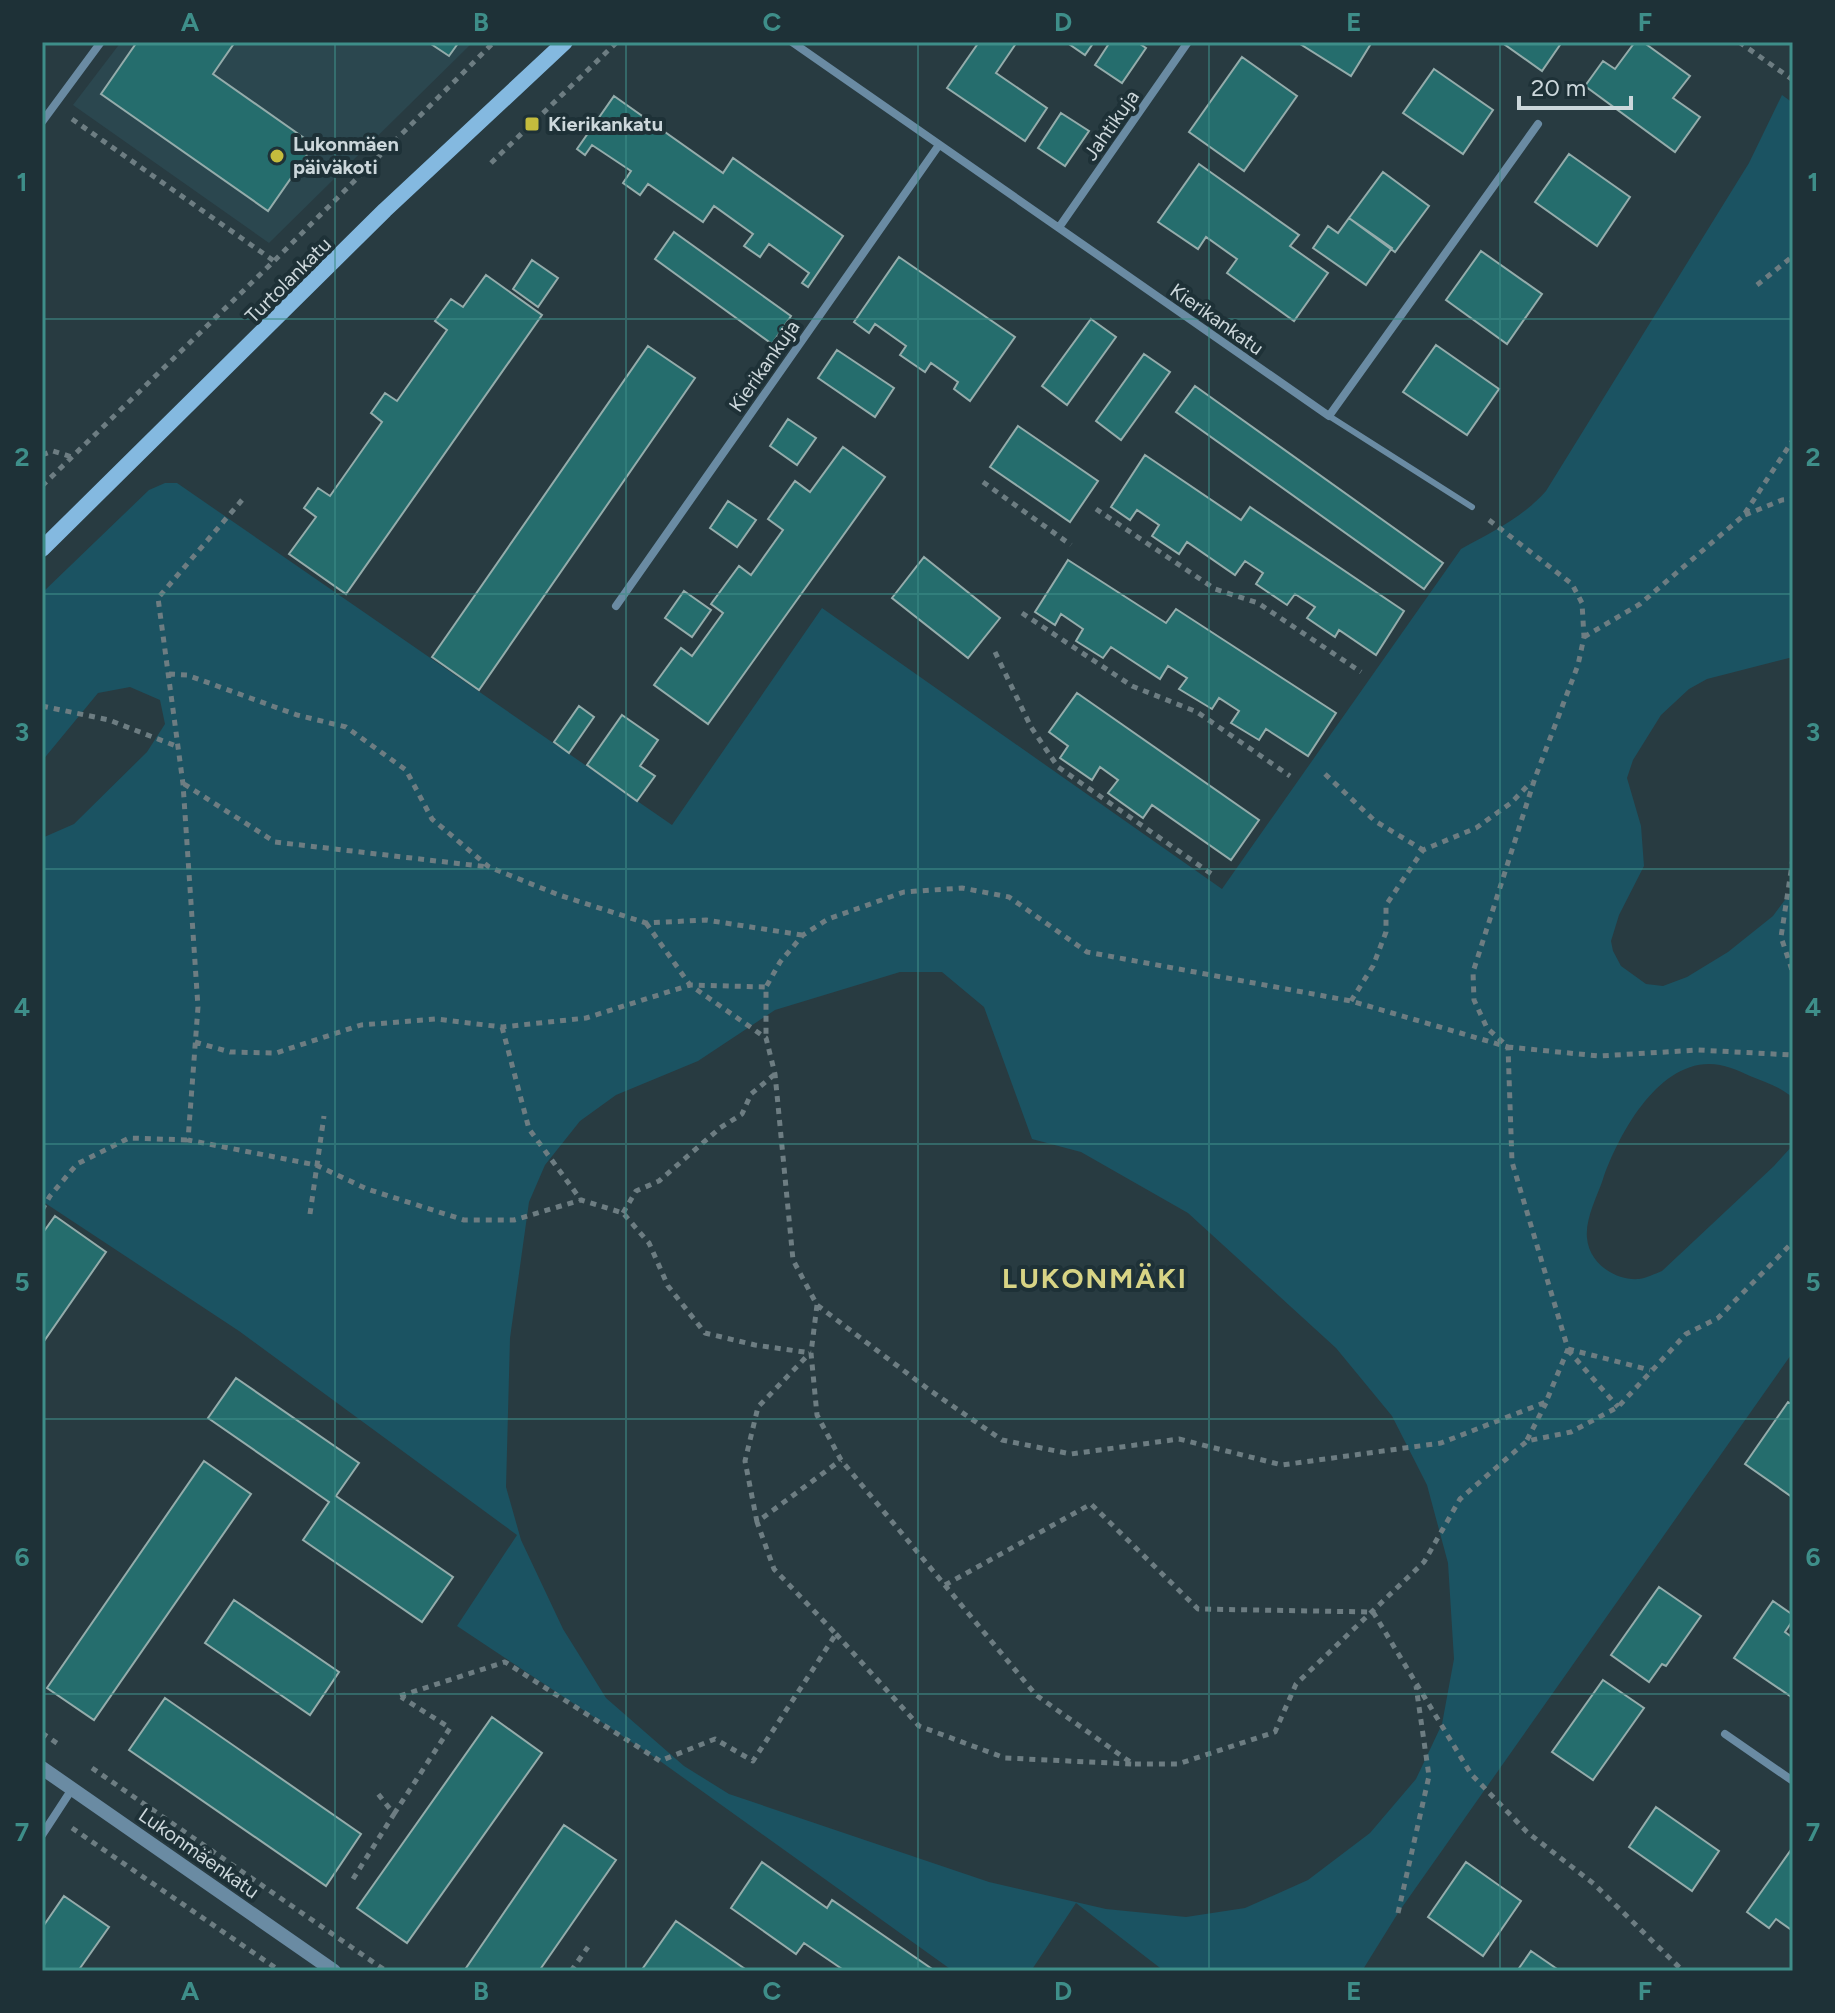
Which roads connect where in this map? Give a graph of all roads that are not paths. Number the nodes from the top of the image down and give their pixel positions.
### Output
1 (101, 42) edge
2 (565, 42) edge
3 (792, 42) edge
4 (1188, 42) edge
5 (42, 122) edge
6 (1538, 124) dead end
7 (939, 145) junction
8 (1060, 226) junction
9 (1329, 416) junction
10 (1472, 507) road end
11 (42, 549) edge
12 (616, 606) dead end
13 (1725, 1734) dead end
14 (42, 1768) edge
15 (1793, 1781) edge
16 (72, 1789) junction
17 (42, 1835) edge
18 (334, 1971) edge

1 - 5 street
2 - 11 main road, Turtolankatu
3 - 7 street, Kierikankatu
4 - 8 street, Jahtikuja
6 - 9 street
7 - 8 street, Kierikankatu
7 - 12 street, Kierikankuja
8 - 9 street, Kierikankatu
9 - 10 lane
13 - 15 street
14 - 16 street, Lukonmäenkatu
16 - 17 street
16 - 18 street, Lukonmäenkatu

